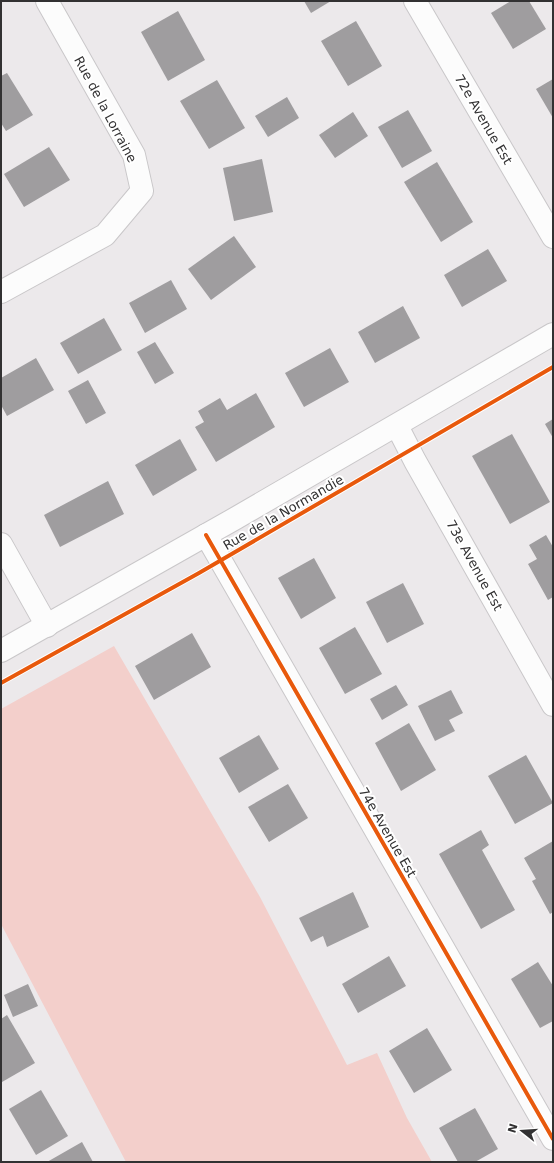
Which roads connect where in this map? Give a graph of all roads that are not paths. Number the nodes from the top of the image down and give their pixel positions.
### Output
1 (47, 1) edge
2 (415, 1) edge
3 (553, 237) edge
4 (1, 292) edge
5 (553, 334) edge
6 (397, 426) junction
7 (206, 535) junction
8 (1, 544) edge
9 (47, 626) junction
10 (1, 651) edge
11 (553, 705) edge
12 (553, 1139) edge

1 - 4 street, Rue de la Lorraine
2 - 3 street, 72e Avenue Est
5 - 6 street, Rue de la Normandie
6 - 7 street, Rue de la Normandie
6 - 11 street, 73e Avenue Est
7 - 9 street, Rue de la Normandie
7 - 12 street, 74e Avenue Est
8 - 9 street
9 - 10 street, Rue de la Normandie

